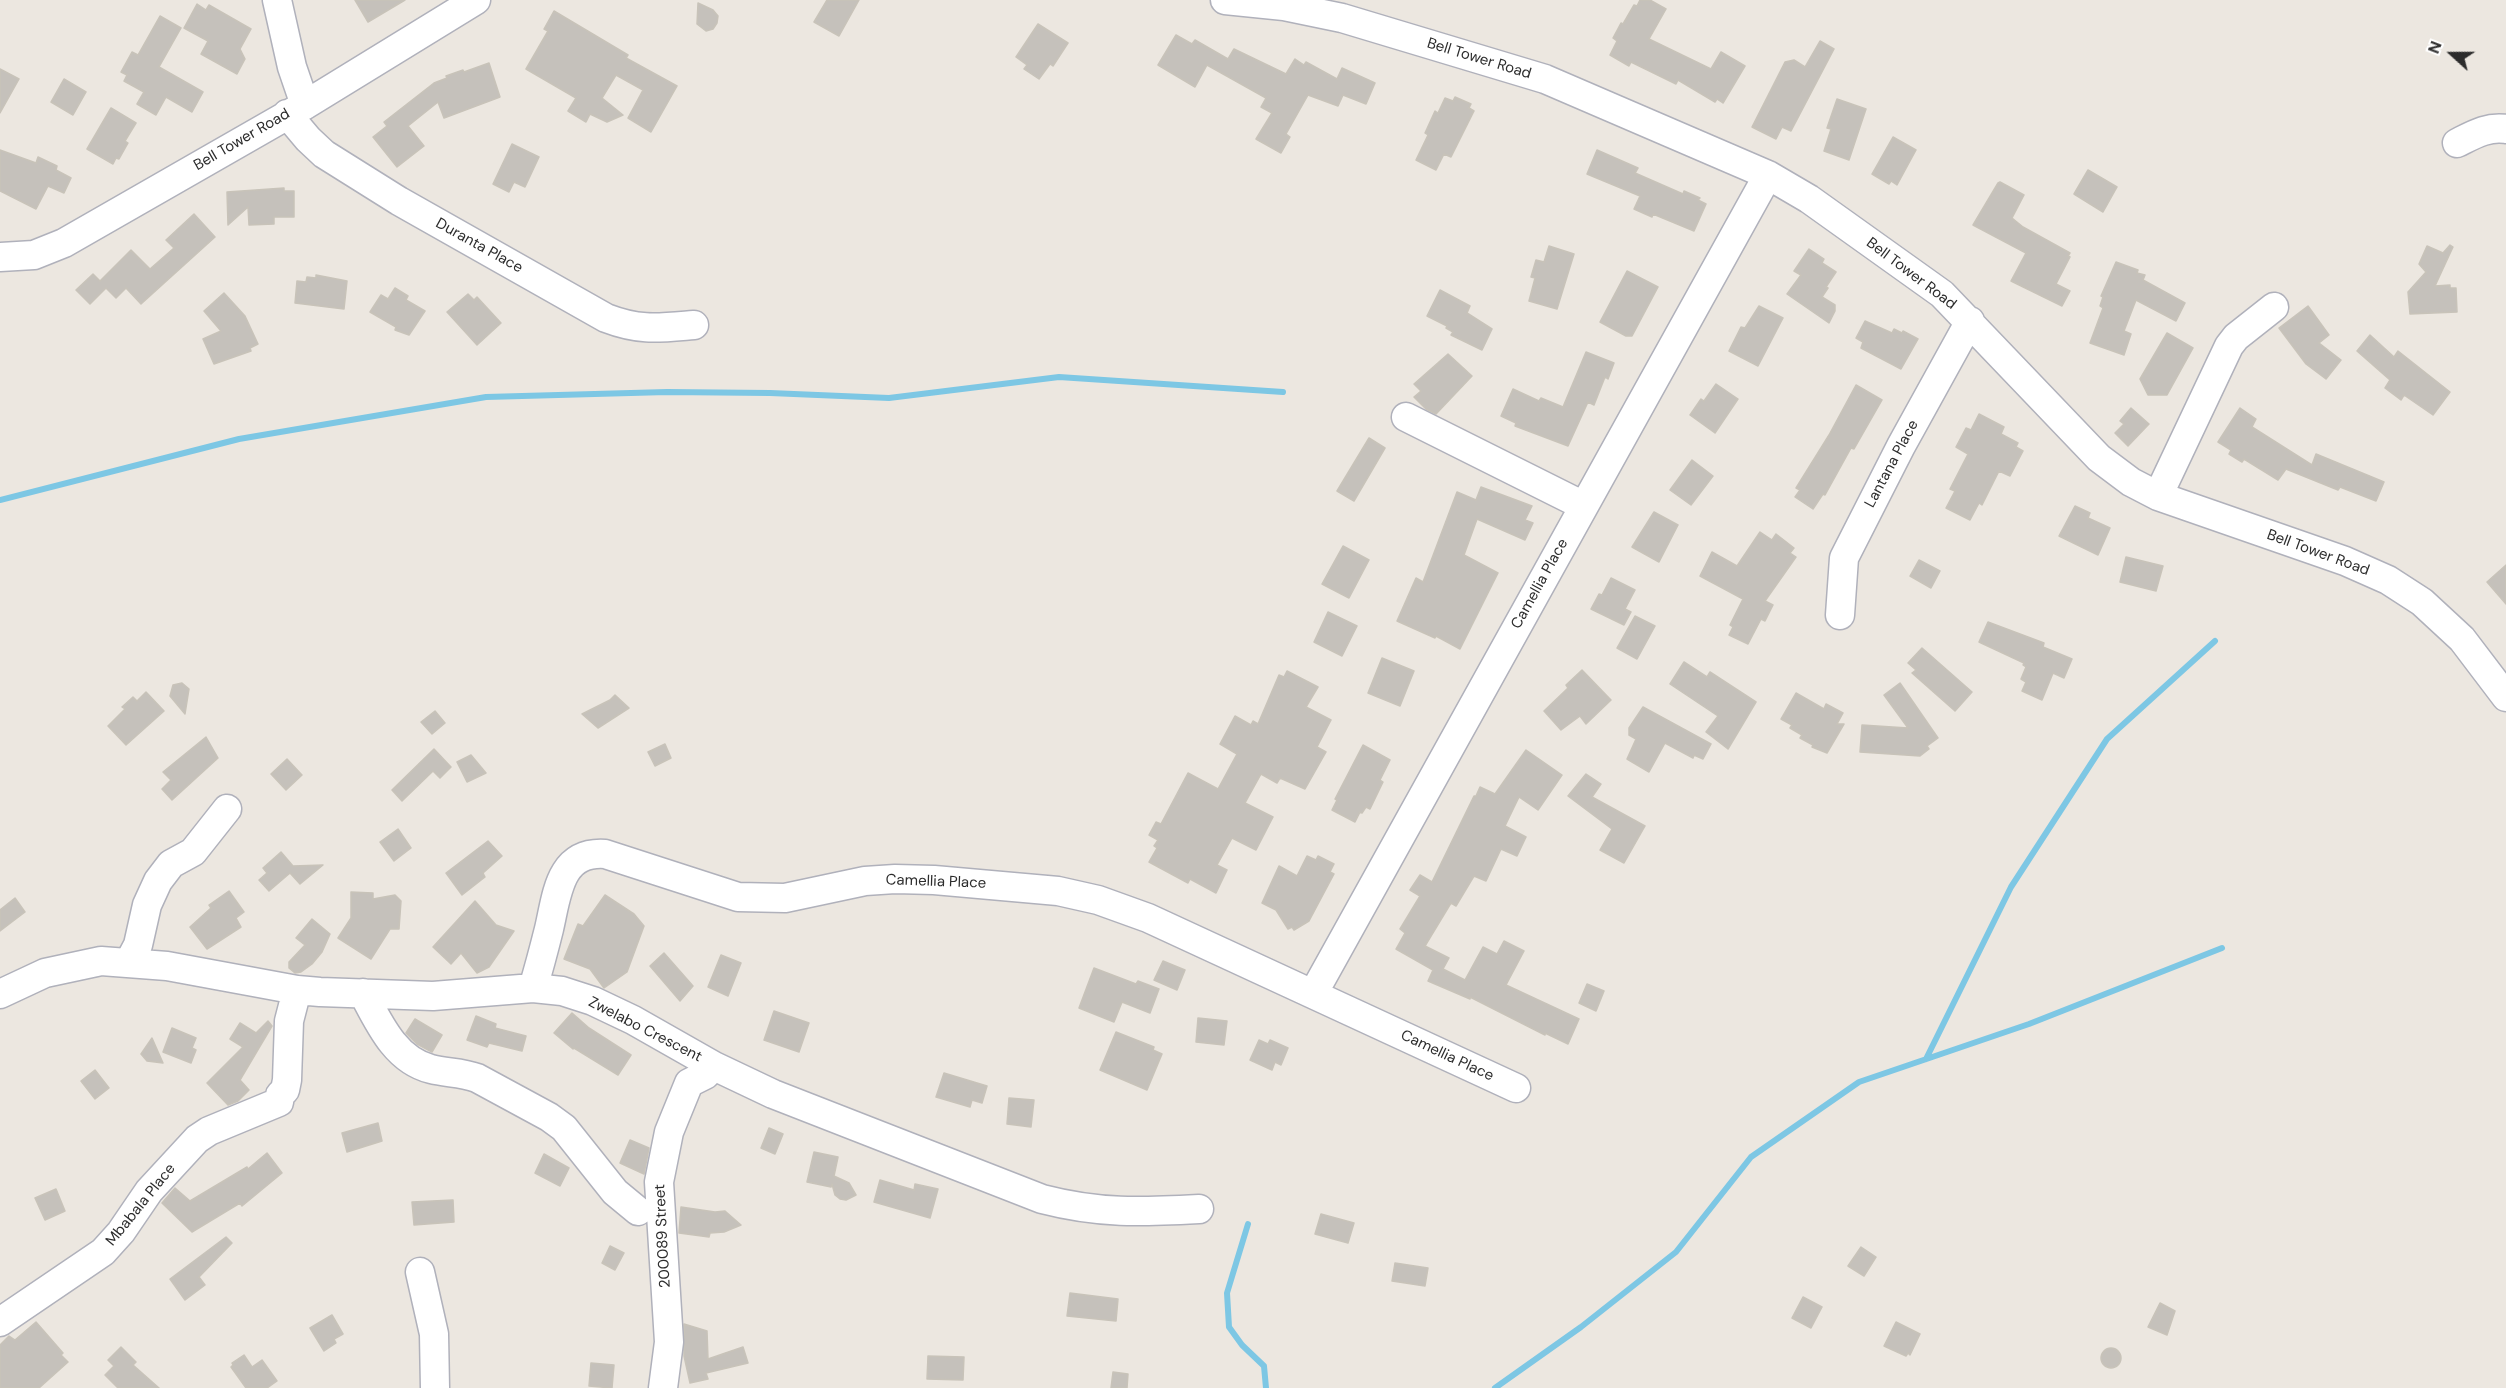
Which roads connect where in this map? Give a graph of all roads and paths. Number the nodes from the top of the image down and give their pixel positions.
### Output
1 (278, 0) edge
2 (476, 0) edge
3 (1225, 0) edge
4 (296, 109) junction
5 (2506, 129) edge
6 (2457, 143) dead end
7 (1768, 175) junction
8 (0, 257) edge
9 (2274, 307) dead end
10 (1970, 321) junction
11 (694, 325) dead end
12 (1406, 417) dead end
13 (2158, 496) junction
14 (1584, 506) junction
15 (1840, 615) dead end
16 (2506, 697) edge
17 (227, 809) dead end
18 (129, 962) junction
19 (533, 987) junction
20 (297, 990) junction
21 (363, 993) junction
22 (0, 994) edge
23 (1313, 994) junction
24 (714, 1066) junction
25 (1516, 1088) dead end
26 (1199, 1209) dead end
27 (638, 1211) dead end
28 (420, 1272) dead end
29 (0, 1322) edge
30 (435, 1388) edge
31 (663, 1388) edge

1 - 4 street
2 - 4 street, Bell Tower Road
3 - 7 street, Bell Tower Road
4 - 8 street, Bell Tower Road
4 - 11 street, Duranta Place
5 - 6 street
7 - 10 street, Bell Tower Road
7 - 14 street, Camellia Place
9 - 13 street
10 - 13 street, Bell Tower Road
10 - 15 street, Lantana Place
12 - 14 street
13 - 16 street, Bell Tower Road
14 - 23 street, Camellia Place
17 - 18 street
18 - 20 street, Zwelabo Crescent
18 - 22 street, Zwelabo Crescent
19 - 21 street, Zwelabo Crescent
19 - 23 street, Camellia Place
19 - 24 street, Zwelabo Crescent
20 - 21 street, Zwelabo Crescent
20 - 29 street, Mbabala Place
21 - 27 street
23 - 25 street, Camellia Place
24 - 26 street, Zwelabo Crescent
24 - 31 street, 200089 Street
28 - 30 street

